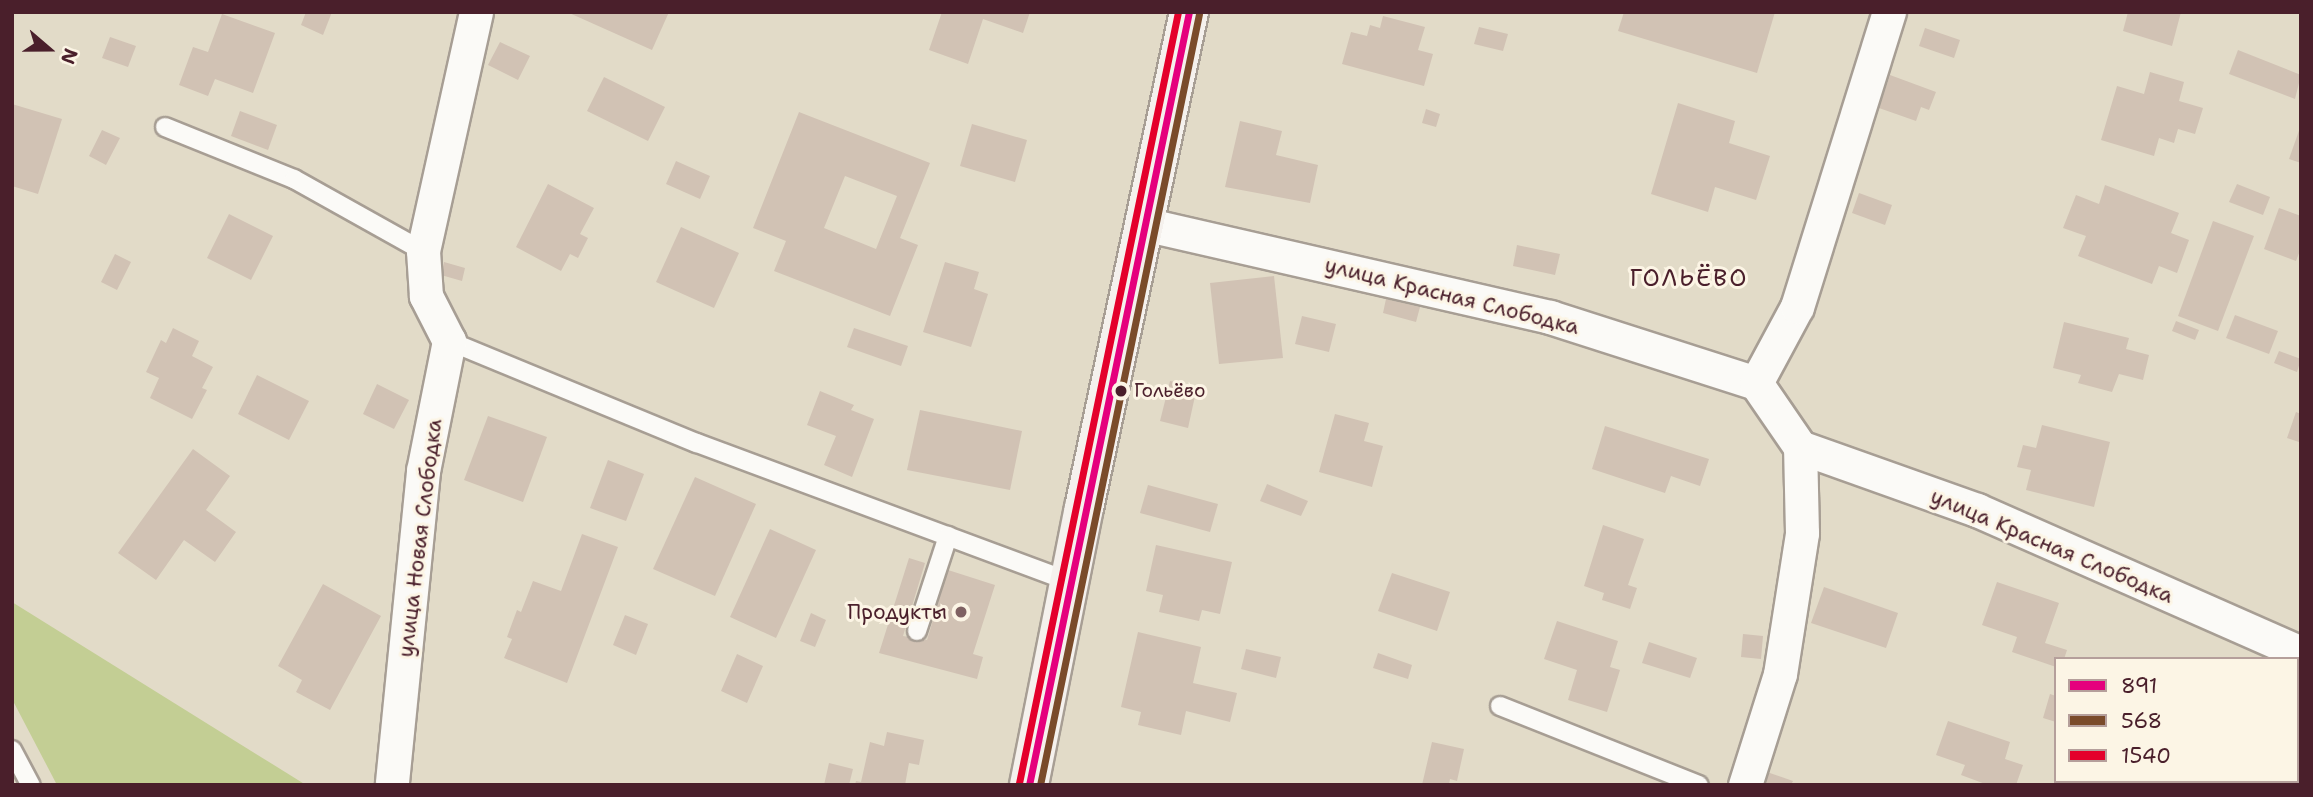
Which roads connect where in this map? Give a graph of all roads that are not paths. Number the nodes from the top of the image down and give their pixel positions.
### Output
1 (476, 12) edge
2 (1189, 12) edge
3 (1889, 12) edge
4 (165, 127) dead end
5 (1144, 224) junction
6 (423, 251) junction
7 (449, 341) junction
8 (1756, 383) junction
9 (1800, 447) junction
10 (948, 536) junction
11 (1069, 582) junction
12 (917, 631) dead end
13 (2301, 653) edge
14 (1500, 706) dead end
15 (12, 750) edge
16 (392, 782) dead end
17 (31, 785) edge
18 (1029, 785) edge
19 (1699, 785) edge
20 (1745, 785) edge

1 - 6 street
2 - 5 main road
3 - 8 street
4 - 6 lane
5 - 8 street, улица Красная Слободка
5 - 11 main road
6 - 7 street
7 - 10 lane
7 - 16 street, улица Новая Слободка
8 - 9 street
9 - 13 street, улица Красная Слободка
9 - 20 street
10 - 11 lane
10 - 12 lane
11 - 18 main road
14 - 19 lane
15 - 17 lane

